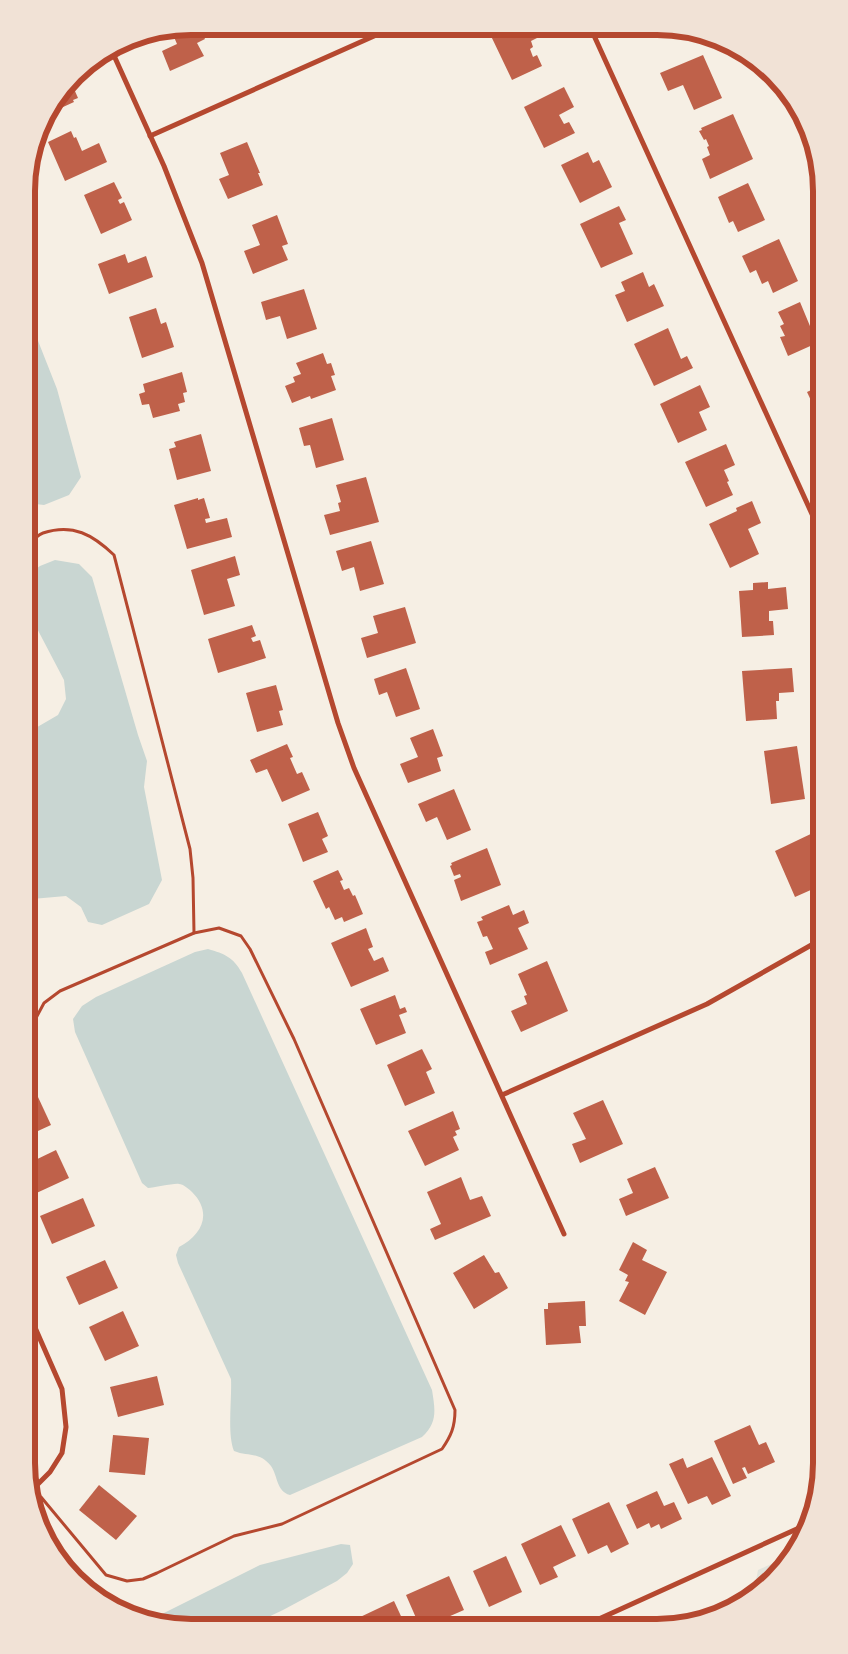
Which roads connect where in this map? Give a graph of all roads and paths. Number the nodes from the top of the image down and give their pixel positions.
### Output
1 (376, 35) edge
2 (594, 35) edge
3 (114, 56) edge
4 (150, 136) junction
5 (813, 516) edge
6 (35, 538) edge
7 (194, 933) junction
8 (813, 944) edge
9 (35, 1026) edge
10 (502, 1096) junction
11 (564, 1234) dead end
12 (35, 1328) edge
13 (37, 1485) edge
14 (39, 1498) edge
15 (798, 1528) edge
16 (599, 1619) edge

1 - 4 street
2 - 5 street
3 - 4 street
4 - 10 street
6 - 7 path
7 - 9 path
7 - 14 path
8 - 10 street
10 - 11 street
12 - 13 street
15 - 16 street

